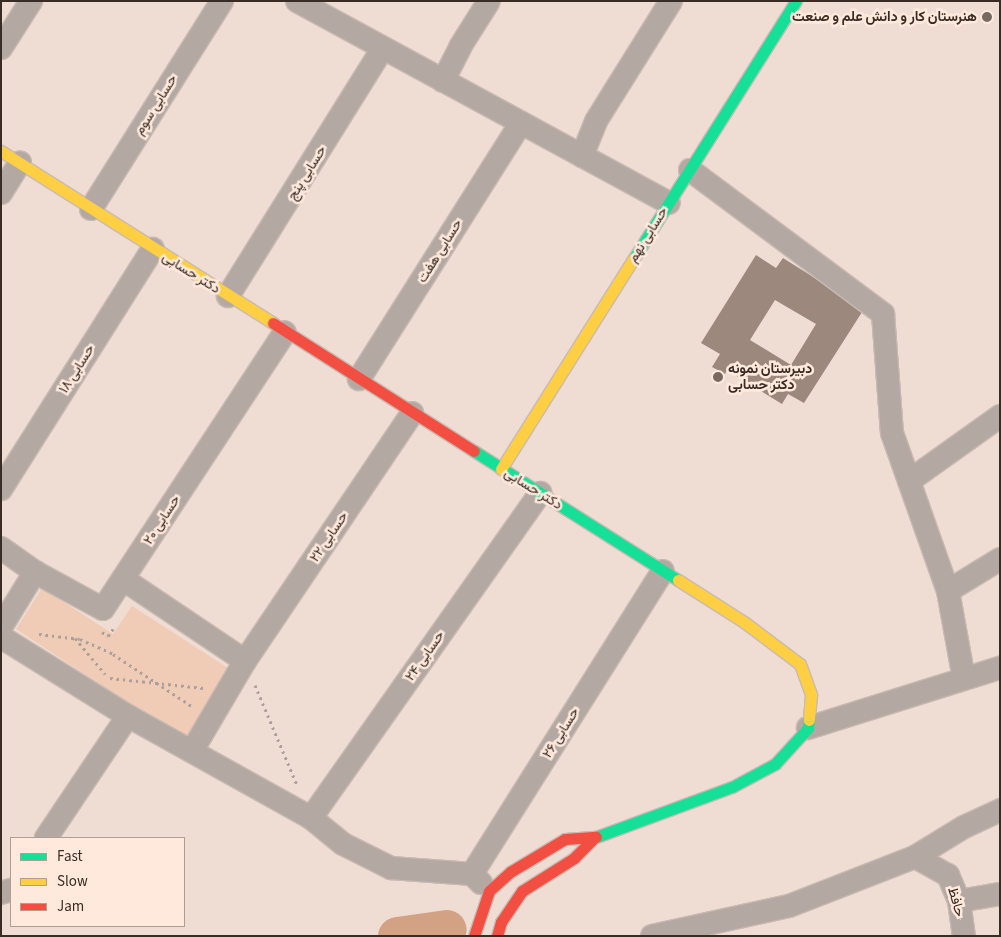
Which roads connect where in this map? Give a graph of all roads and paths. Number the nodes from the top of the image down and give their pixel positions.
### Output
1 (31, 1) edge
2 (222, 1) edge
3 (490, 1) edge
4 (671, 1) edge
5 (796, 1) edge
6 (299, 2) edge
7 (1, 48) edge
8 (383, 48) junction
9 (443, 80) junction
10 (521, 123) junction
11 (1, 151) edge
12 (582, 156) junction
13 (20, 163) junction
14 (690, 170) junction
15 (1, 194) edge
16 (669, 203) junction
17 (91, 209) junction
18 (153, 248) junction
19 (228, 296) junction
20 (285, 332) junction
21 (359, 379) junction
22 (412, 413) junction
23 (1000, 416) edge
24 (501, 469) junction
25 (909, 481) junction
26 (1, 488) edge
27 (540, 493) junction
28 (1, 548) edge
29 (1000, 558) edge
30 (35, 572) junction
31 (663, 572) junction
32 (123, 579) junction
33 (948, 591) junction
34 (117, 623) dead end
35 (1, 627) edge
36 (100, 631) dead end
37 (29, 632) dead end
38 (1, 637) edge
39 (75, 638) junction
40 (245, 661) junction
41 (1000, 668) edge
42 (964, 679) junction
43 (163, 686) junction
44 (207, 688) dead end
45 (128, 716) junction
46 (211, 720) junction
47 (808, 728) junction
48 (192, 751) junction
49 (1000, 810) edge
50 (311, 818) junction
51 (47, 837) edge
52 (594, 838) junction
53 (915, 857) junction
54 (472, 874) junction
55 (490, 891) junction
56 (1000, 894) edge
57 (959, 901) junction
58 (474, 936) edge
59 (498, 936) edge
60 (652, 936) edge
61 (964, 936) edge

1 - 7 street
2 - 17 street, حسابی سوم
3 - 9 street
4 - 12 street
5 - 14 main road, حسابی نهم
6 - 8 street
8 - 9 street
8 - 19 street, حسابی پنج
9 - 10 street
10 - 12 street
10 - 21 street, حسابی هفت
11 - 13 main road, دکتر حسابی
12 - 16 street
13 - 15 street
13 - 17 main road, دکتر حسابی
14 - 16 main road, حسابی نهم
14 - 25 street
16 - 24 main road, حسابی نهم
17 - 18 main road, دکتر حسابی
18 - 19 main road, دکتر حسابی
18 - 26 street, حسابی ۱۸
19 - 20 main road, دکتر حسابی
20 - 21 main road, دکتر حسابی
20 - 32 street, حسابی ۲۰
21 - 22 main road, دکتر حسابی
22 - 24 main road, دکتر حسابی
22 - 40 street, حسابی ۲۲
23 - 25 street
24 - 27 main road, دکتر حسابی
25 - 33 street
27 - 31 main road, دکتر حسابی
27 - 50 street, حسابی ۲۴
28 - 30 street, حسابی ۲۰
29 - 33 street
30 - 32 street, حسابی ۲۰
30 - 35 street
31 - 47 main road, دکتر حسابی
31 - 54 street, حسابی ۲۶
32 - 40 street
33 - 42 street
34 - 36 path
37 - 39 path
38 - 45 street
39 - 43 path
39 - 43 path
40 - 46 street, حسابی ۲۲
40 - 50 path
41 - 42 street
42 - 47 street
43 - 44 path
43 - 46 path
45 - 48 street
45 - 51 street
46 - 48 street, حسابی ۲۲
47 - 52 main road
48 - 50 street
49 - 53 street
50 - 54 street
52 - 55 main road
52 - 59 main road
53 - 57 street, حافظ
53 - 60 street
54 - 55 street
55 - 58 main road
56 - 57 street
57 - 61 street, حافظ

